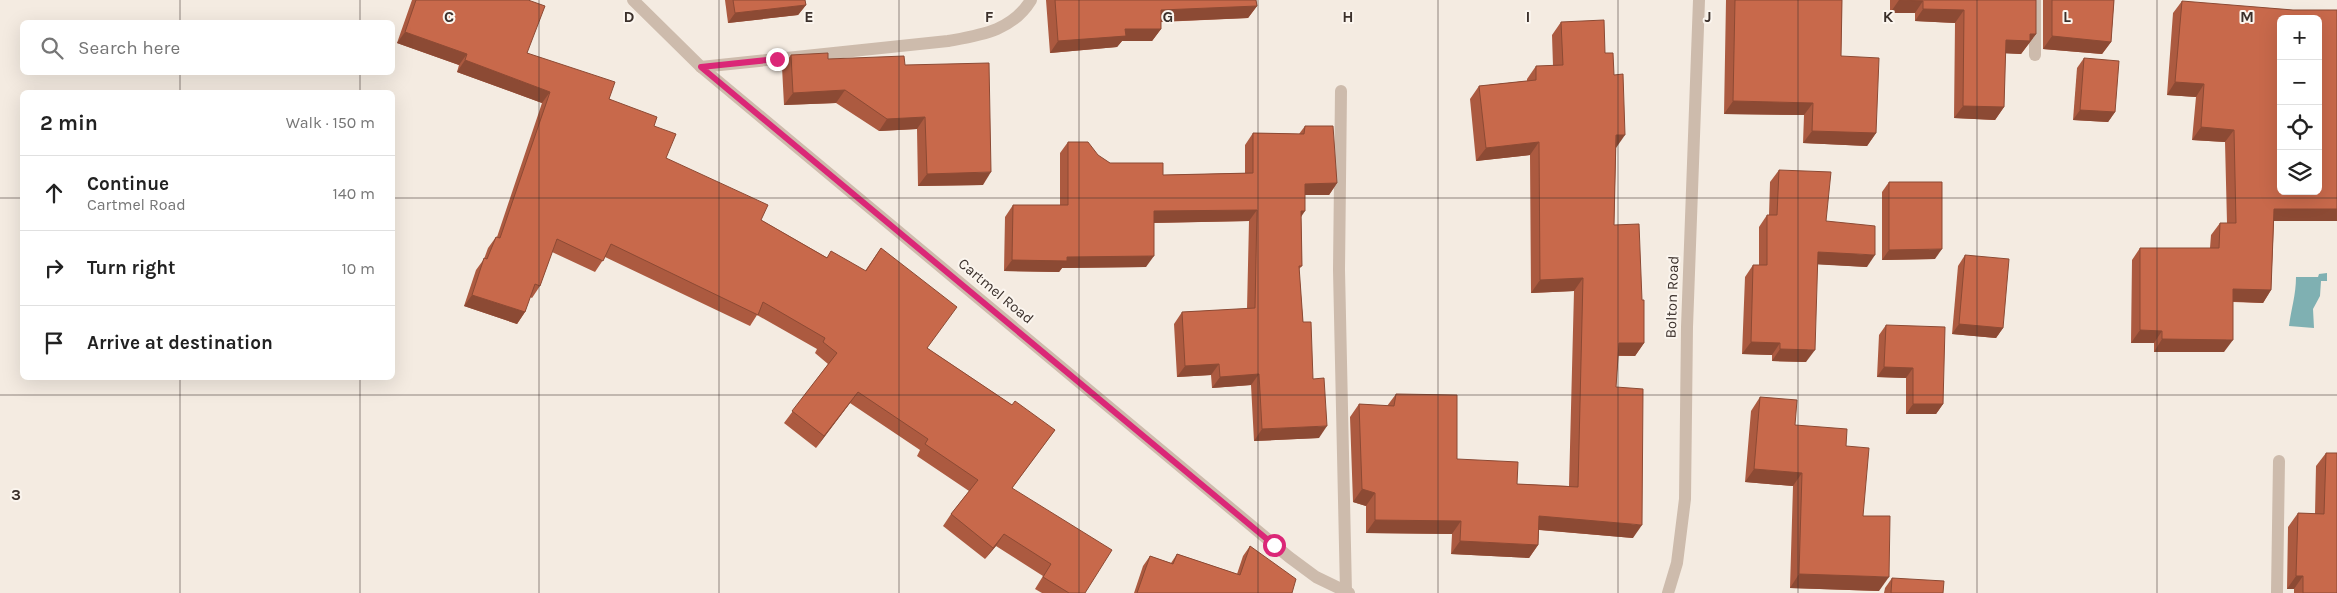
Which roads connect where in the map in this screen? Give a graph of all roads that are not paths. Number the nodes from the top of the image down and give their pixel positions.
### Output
1 (633, 0) edge
2 (1031, 0) edge
3 (1699, 0) edge
4 (2035, 0) edge
5 (2035, 55) edge
6 (701, 67) junction
7 (1341, 90) dead end
8 (2279, 461) dead end
9 (1348, 593) edge
10 (1668, 593) edge
11 (2277, 593) edge

1 - 6 street, Cartmel Road
2 - 6 street
3 - 10 street, Bolton Road
4 - 5 street
6 - 9 street, Cartmel Road
7 - 9 street
8 - 11 street

